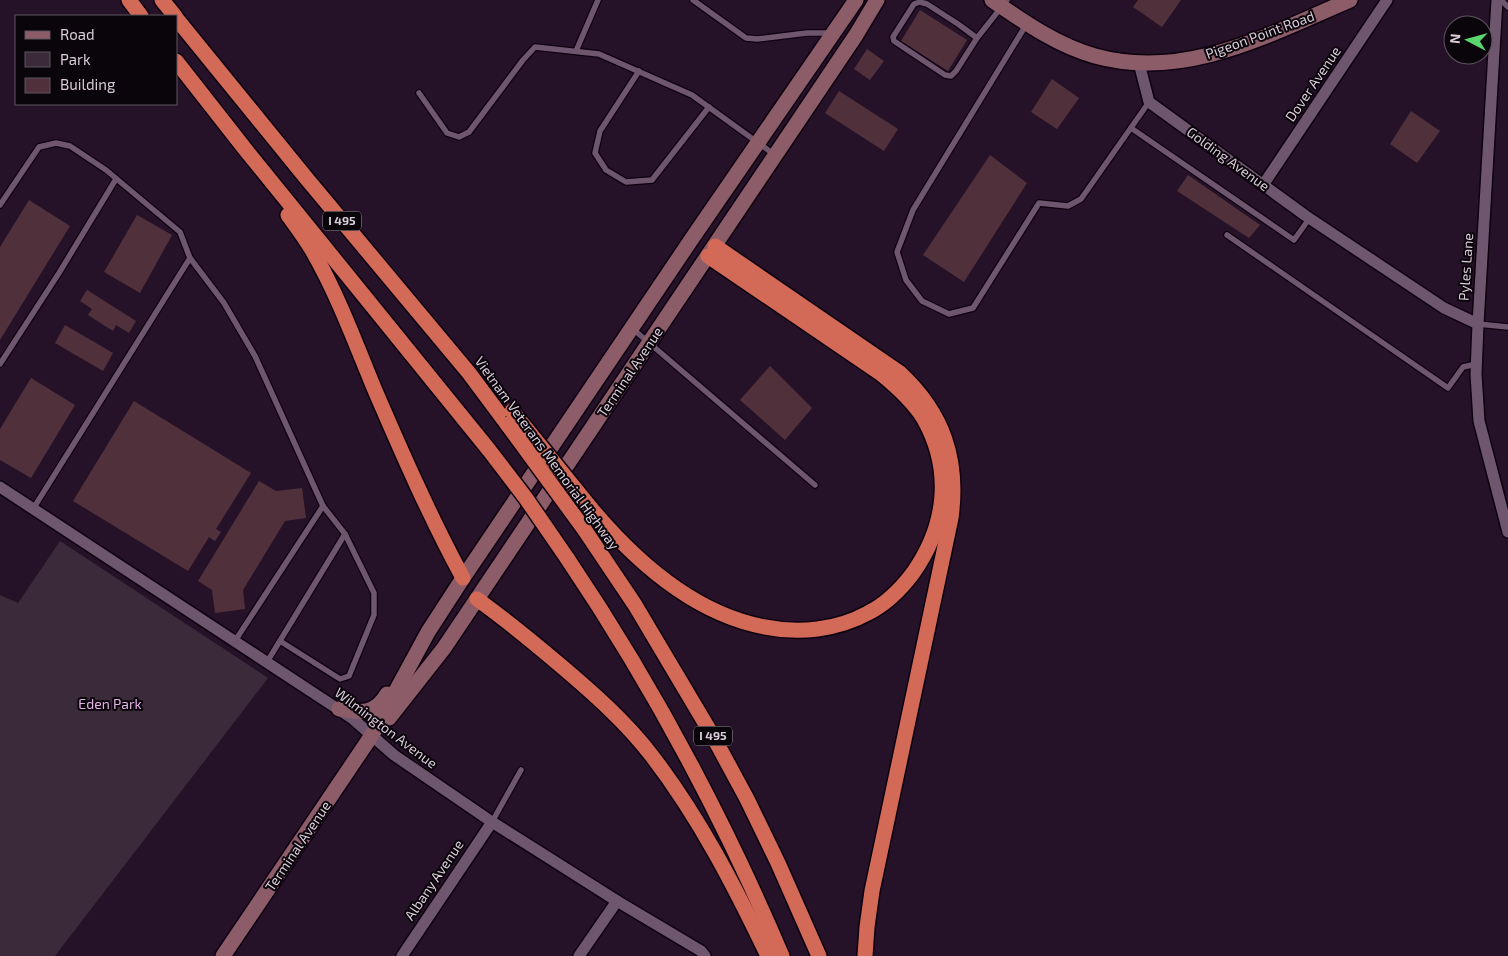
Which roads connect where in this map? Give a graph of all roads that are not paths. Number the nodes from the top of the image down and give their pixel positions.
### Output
1 (162, 0) edge
2 (598, 0) edge
3 (693, 0) edge
4 (856, 0) edge
5 (878, 0) edge
6 (1350, 0) edge
7 (1387, 0) edge
8 (1499, 0) edge
9 (130, 1) edge
10 (1000, 2) edge
11 (1508, 7) edge
12 (141, 15) edge
13 (174, 15) edge
14 (178, 19) edge
15 (1027, 24) junction
16 (833, 33) junction
17 (977, 38) junction
18 (576, 51) junction
19 (1139, 63) junction
20 (178, 64) edge
21 (638, 71) junction
22 (419, 93) dead end
23 (1149, 102) junction
24 (709, 107) junction
25 (1131, 128) junction
26 (757, 142) junction
27 (245, 149) junction
28 (775, 155) junction
29 (116, 179) junction
30 (1263, 185) junction
31 (0, 205) edge
32 (1309, 219) junction
33 (1226, 235) dead end
34 (693, 236) junction
35 (711, 251) junction
36 (190, 258) junction
37 (1508, 323) edge
38 (1478, 324) junction
39 (1508, 327) edge
40 (631, 328) junction
41 (649, 342) junction
42 (0, 364) edge
43 (1476, 364) junction
44 (510, 417) junction
45 (815, 484) dead end
46 (0, 487) edge
47 (323, 506) junction
48 (33, 509) junction
49 (1508, 532) edge
50 (345, 534) junction
51 (463, 578) junction
52 (476, 599) junction
53 (428, 632) junction
54 (235, 641) junction
55 (280, 641) junction
56 (267, 662) junction
57 (339, 710) junction
58 (372, 736) junction
59 (520, 770) dead end
60 (492, 822) junction
61 (617, 900) junction
62 (223, 956) edge
63 (402, 956) edge
64 (579, 956) edge
65 (705, 956) edge
66 (768, 956) edge
67 (782, 956) edge
68 (819, 956) edge
69 (865, 956) edge

1 - 13 highway, Vietnam Veterans Memorial Highway / I 495
2 - 18 lane
3 - 16 lane
4 - 16 main road, Terminal Avenue
5 - 28 main road, Terminal Avenue
6 - 19 main road, Pigeon Point Road
7 - 30 street, Dover Avenue
8 - 11 lane
8 - 38 street, Pyles Lane
9 - 12 highway
10 - 15 main road
10 - 17 lane
14 - 44 highway, Vietnam Veterans Memorial Highway / I 495
15 - 19 main road
15 - 25 lane
16 - 26 main road, Terminal Avenue
17 - 17 lane
18 - 21 lane
18 - 22 lane
19 - 23 street
20 - 27 highway, I 495
21 - 24 lane
21 - 24 lane
23 - 25 lane
23 - 30 street, Golding Avenue
24 - 26 lane
25 - 32 lane
26 - 28 lane
26 - 34 main road, Terminal Avenue
27 - 51 highway
27 - 67 highway, I 495, bridge
28 - 35 main road, Terminal Avenue
29 - 31 lane
29 - 36 lane
29 - 42 lane
30 - 32 street, Golding Avenue
32 - 38 street, Golding Avenue
33 - 43 lane
34 - 35 main road
34 - 40 main road, Terminal Avenue
35 - 41 main road, Terminal Avenue
35 - 44 highway, bridge
35 - 69 highway
36 - 47 lane
36 - 48 lane
37 - 39 lane
38 - 39 lane
38 - 43 street, Pyles Lane
40 - 41 lane
40 - 51 main road, Terminal Avenue
41 - 45 lane
41 - 52 main road, Terminal Avenue
43 - 49 street, Pyles Lane
44 - 68 highway, Vietnam Veterans Memorial Highway / I 495, bridge
46 - 48 street, Wilmington Avenue
47 - 50 lane
47 - 54 lane
48 - 54 street, Wilmington Avenue
50 - 55 lane
50 - 55 lane
51 - 52 main road
51 - 53 main road, Terminal Avenue
52 - 58 main road, Terminal Avenue
52 - 66 highway
53 - 57 main road
53 - 58 main road, Terminal Avenue
54 - 56 street, Wilmington Avenue
55 - 56 lane
56 - 57 street, Wilmington Avenue
57 - 58 street, Wilmington Avenue
58 - 60 street, Wilmington Avenue
58 - 62 main road, Terminal Avenue
59 - 60 lane
60 - 61 street, Wilmington Avenue
60 - 63 street, Albany Avenue
61 - 64 street
61 - 65 street, Wilmington Avenue

